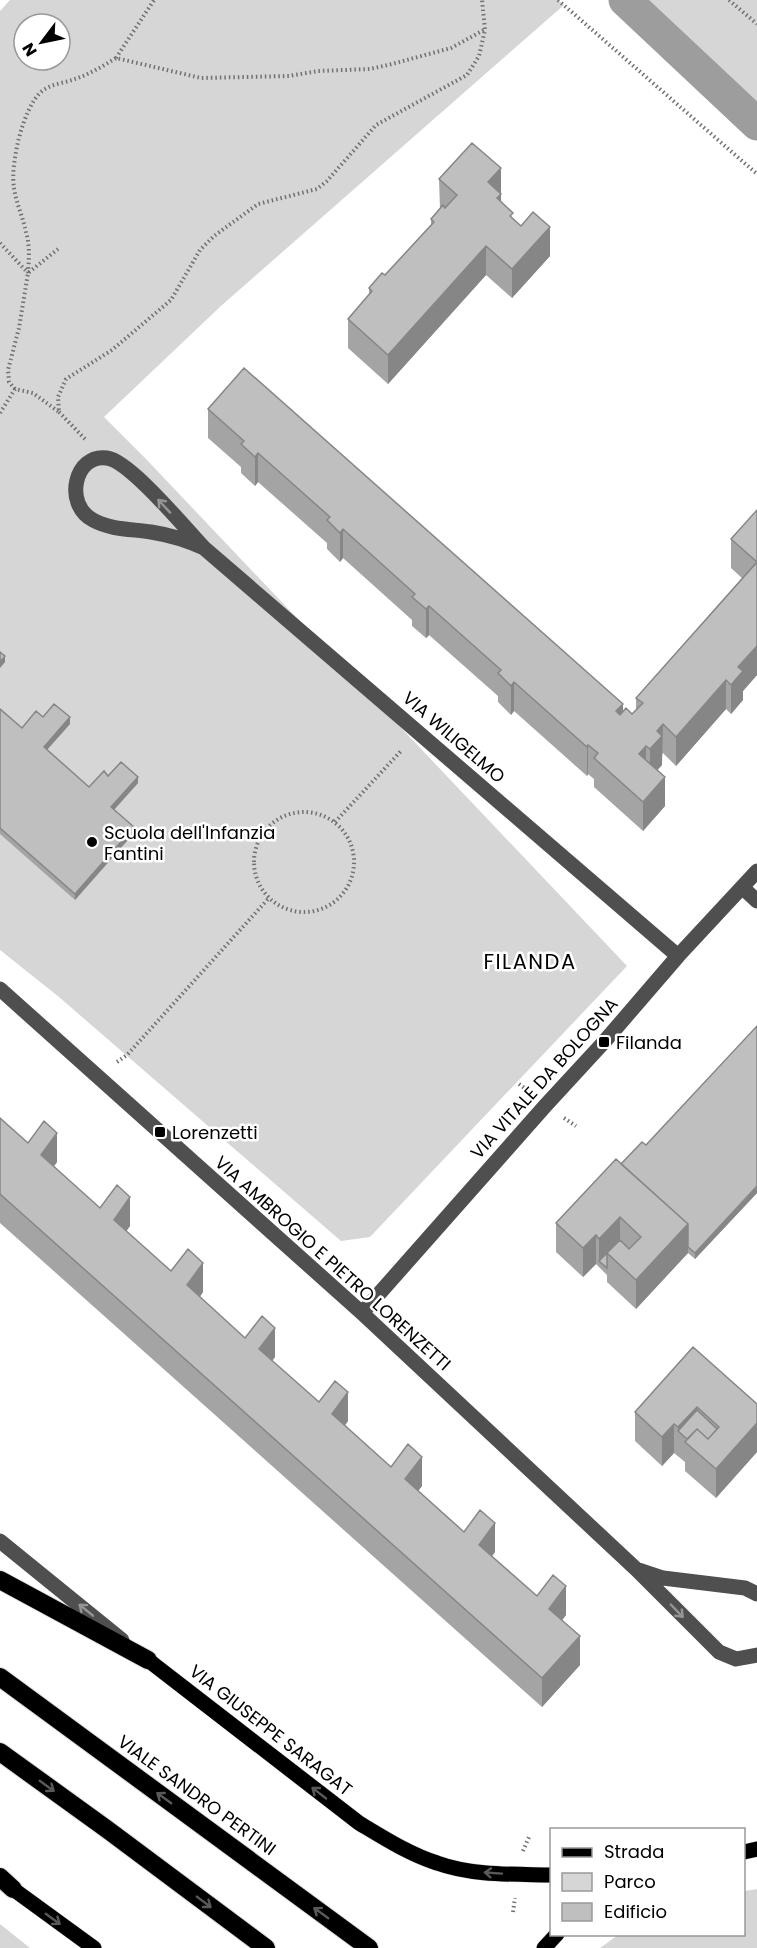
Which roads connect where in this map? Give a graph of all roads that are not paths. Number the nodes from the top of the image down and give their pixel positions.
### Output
1 (204, 548) junction
2 (757, 872) edge
3 (743, 888) junction
4 (757, 901) edge
5 (678, 956) junction
6 (0, 989) edge
7 (362, 1313) junction
8 (0, 1541) edge
9 (636, 1569) junction
10 (0, 1580) edge
11 (757, 1594) edge
12 (757, 1655) edge
13 (148, 1660) junction
14 (0, 1677) edge
15 (0, 1752) edge
16 (550, 1875) edge
17 (4, 1882) edge
18 (556, 1936) edge
19 (94, 1948) edge
20 (266, 1948) edge
21 (369, 1948) edge
22 (544, 1948) edge

1 -> 1 street, VIA WILIGELMO
1 - 5 street, VIA WILIGELMO
2 - 3 street, VIA VITALE DA BOLOGNA
3 - 4 street
3 - 5 street, VIA VITALE DA BOLOGNA
5 - 7 street, VIA VITALE DA BOLOGNA
6 - 7 street, VIA AMBROGIO E PIETRO LORENZETTI
7 - 9 street, VIA AMBROGIO E PIETRO LORENZETTI
13 -> 8 street, VIA GIUSEPPE SARAGAT
9 - 11 street, VIA AMBROGIO E PIETRO LORENZETTI
9 -> 12 street, VIA AMBROGIO E PIETRO LORENZETTI
10 - 13 highway
16 -> 13 main road, VIA GIUSEPPE SARAGAT
21 -> 14 highway, VIALE SANDRO PERTINI
15 -> 20 highway
17 -> 19 main road
18 - 22 main road

